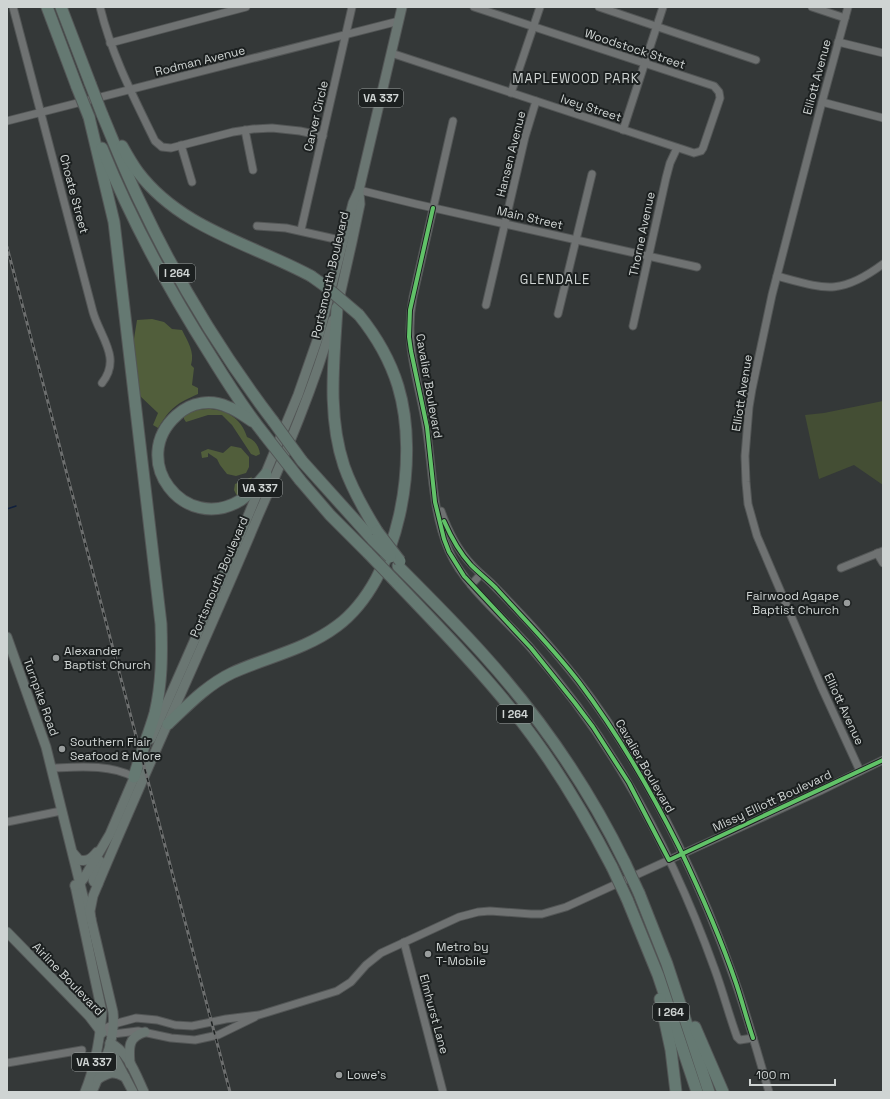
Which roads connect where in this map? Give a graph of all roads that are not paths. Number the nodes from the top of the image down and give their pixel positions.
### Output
1 (13, 7) edge
2 (47, 7) edge
3 (61, 7) edge
4 (100, 7) edge
5 (246, 7) edge
6 (352, 7) edge
7 (402, 7) edge
8 (474, 7) edge
9 (540, 7) edge
10 (599, 7) edge
11 (663, 7) edge
12 (812, 7) edge
13 (848, 7) edge
14 (845, 18) junction
15 (399, 21) junction
16 (533, 27) junction
17 (657, 27) junction
18 (346, 35) junction
19 (838, 42) junction
20 (110, 43) junction
21 (391, 53) junction
22 (883, 53) edge
23 (756, 60) dead end
24 (645, 64) junction
25 (130, 90) junction
26 (511, 93) junction
27 (536, 101) junction
28 (822, 102) junction
29 (41, 113) junction
30 (102, 114) junction
31 (89, 118) junction
32 (883, 118) edge
33 (7, 121) edge
34 (453, 121) dead end
35 (246, 130) junction
36 (623, 130) junction
37 (323, 136) junction
38 (181, 145) junction
39 (677, 148) junction
40 (693, 153) joint
41 (253, 170) dead end
42 (592, 174) dead end
43 (192, 182) dead end
44 (359, 190) junction
45 (433, 208) junction
46 (505, 224) junction
47 (257, 226) dead end
48 (301, 230) junction
49 (577, 240) junction
50 (344, 241) junction
51 (648, 256) junction
52 (883, 264) edge
53 (698, 267) dead end
54 (777, 276) junction
55 (486, 305) dead end
56 (337, 308) junction
57 (558, 314) dead end
58 (633, 326) dead end
59 (102, 383) dead end
60 (255, 423) junction
61 (266, 474) junction
62 (432, 474) junction
63 (375, 535) junction
64 (880, 552) edge
65 (883, 563) edge
66 (841, 568) dead end
67 (481, 574) junction
68 (471, 585) junction
69 (7, 637) edge
70 (168, 724) junction
71 (883, 760) edge
72 (52, 768) junction
73 (860, 771) junction
74 (134, 777) junction
75 (61, 811) junction
76 (7, 822) edge
77 (110, 834) junction
78 (104, 845) junction
79 (71, 850) junction
80 (682, 854) junction
81 (669, 860) junction
82 (98, 884) junction
83 (78, 885) junction
84 (91, 919) junction
85 (7, 932) edge
86 (641, 933) junction
87 (404, 942) junction
88 (667, 964) junction
89 (258, 1015) junction
90 (114, 1024) junction
91 (183, 1026) junction
92 (100, 1031) junction
93 (145, 1032) junction
94 (113, 1034) junction
95 (753, 1038) junction
96 (182, 1040) junction
97 (110, 1044) junction
98 (82, 1050) dead end
99 (7, 1063) edge
100 (130, 1066) junction
101 (125, 1076) junction
102 (98, 1079) junction
103 (85, 1092) edge
104 (92, 1092) edge
105 (133, 1092) edge
106 (144, 1092) edge
107 (443, 1092) edge
108 (676, 1092) edge
109 (697, 1092) edge
110 (709, 1092) edge
111 (724, 1092) edge
112 (769, 1092) edge

1 - 29 street, Choate Street
2 - 31 highway, I 264, bridge
3 - 30 highway, I 264, bridge
4 - 20 street
5 - 20 street
6 - 18 street, Carver Circle
7 - 15 main road, Portsmouth Boulevard / VA 337
8 - 16 street, Woodstock Street
9 - 16 street, Hansen Avenue
10 - 17 street
11 - 17 street
12 - 14 street
13 - 14 street, Elliott Avenue
14 - 19 street, Elliott Avenue
15 - 18 street, Rodman Avenue
15 - 21 main road, Portsmouth Boulevard / VA 337
16 - 24 street, Woodstock Street
16 - 26 street, Hansen Avenue
17 - 23 street
17 - 24 street
18 - 25 street, Rodman Avenue
18 - 37 street, Carver Circle
19 - 22 street
19 - 28 street, Elliott Avenue
20 - 25 street
21 - 26 street, Ivey Street
21 - 44 main road, Portsmouth Boulevard / VA 337
24 - 36 street
24 - 40 street, Woodstock Street
25 - 29 street, Rodman Avenue
25 - 38 street
26 - 27 street, Ivey Street
27 - 36 street, Ivey Street
27 - 46 street, Hansen Avenue
28 - 32 street
28 - 54 street, Elliott Avenue
29 - 33 street, Rodman Avenue
29 - 59 street, Choate Street
30 - 63 highway, I 264, bridge
30 - 70 highway, bridge
31 - 60 highway, I 264
31 - 74 highway
34 - 45 street, Cavalier Boulevard
35 - 37 street
35 - 38 street
35 - 41 street
36 - 39 street, Ivey Street
37 - 48 street, Carver Circle
38 - 43 street
39 - 40 street, Ivey Street
39 - 51 street, Thorne Avenue
42 - 49 street
44 - 45 street, Main Street
44 - 50 main road, Portsmouth Boulevard / VA 337
44 - 56 main road, Portsmouth Boulevard / VA 337
45 - 46 street, Main Street
45 - 62 street, Cavalier Boulevard
46 - 49 street, Main Street
46 - 55 street, Hansen Avenue
47 - 48 street
48 - 50 street
49 - 51 street, Main Street
49 - 57 street
50 - 61 main road, Portsmouth Boulevard / VA 337
51 - 53 street, Main Street
51 - 58 street, Thorne Avenue
52 - 54 street
54 - 73 street, Elliott Avenue
56 - 63 highway
56 - 70 main road, Portsmouth Boulevard / VA 337
60 - 61 highway
60 - 86 highway, I 264, bridge
61 - 74 main road, Portsmouth Boulevard / VA 337
62 - 67 street, Cavalier Boulevard
62 - 68 street, Cavalier Boulevard
63 - 88 highway, I 264, bridge
64 - 65 street
64 - 66 street
67 - 68 street
67 - 80 street, Cavalier Boulevard
68 - 81 street, Cavalier Boulevard
69 - 72 main road, Turnpike Road
70 - 82 main road, Portsmouth Boulevard
71 - 73 street, Missy Elliott Boulevard
72 - 74 street
72 - 75 main road, Turnpike Road
73 - 80 street, Missy Elliott Boulevard
74 - 77 main road, Portsmouth Boulevard
75 - 76 street
75 - 79 main road, Turnpike Road
75 - 83 main road, Turnpike Road
77 - 78 main road, Portsmouth Boulevard
77 - 82 main road
78 - 79 main road
78 - 83 main road, Portsmouth Boulevard
79 - 83 main road, Turnpike Road
80 - 81 street, Missy Elliott Boulevard
80 - 95 street, Cavalier Boulevard
81 - 87 street, Missy Elliott Boulevard
81 - 95 street, Cavalier Boulevard
82 - 84 main road, Portsmouth Boulevard
83 - 84 main road, Portsmouth Boulevard
83 - 92 main road
84 - 90 main road, Portsmouth Boulevard
85 - 92 main road, Airline Boulevard
86 - 108 highway
86 - 109 highway, I 264
87 - 89 street, Missy Elliott Boulevard
87 - 107 street, Elmhurst Lane
88 - 110 highway, I 264
88 - 111 highway
89 - 91 street, Missy Elliott Boulevard
89 - 96 street, Missy Elliott Boulevard
90 - 91 street, Missy Elliott Boulevard
90 - 92 street, Missy Elliott Boulevard
90 - 94 main road, Portsmouth Boulevard
91 - 96 street
92 - 94 street, Missy Elliott Boulevard
92 - 97 main road, Airline Boulevard
92 - 103 main road, VA 337
93 - 94 street, Missy Elliott Boulevard
93 - 96 street, Missy Elliott Boulevard
93 - 100 main road
94 - 97 main road, Portsmouth Boulevard
95 - 112 street, Cavalier Boulevard
97 - 100 main road, Airline Boulevard
97 - 101 main road, Airline Boulevard
97 - 102 main road, Portsmouth Boulevard / VA 337
98 - 99 street
100 - 106 main road, Airline Boulevard
101 - 102 main road
101 - 105 main road, Airline Boulevard
102 - 104 main road, Portsmouth Boulevard / VA 337

